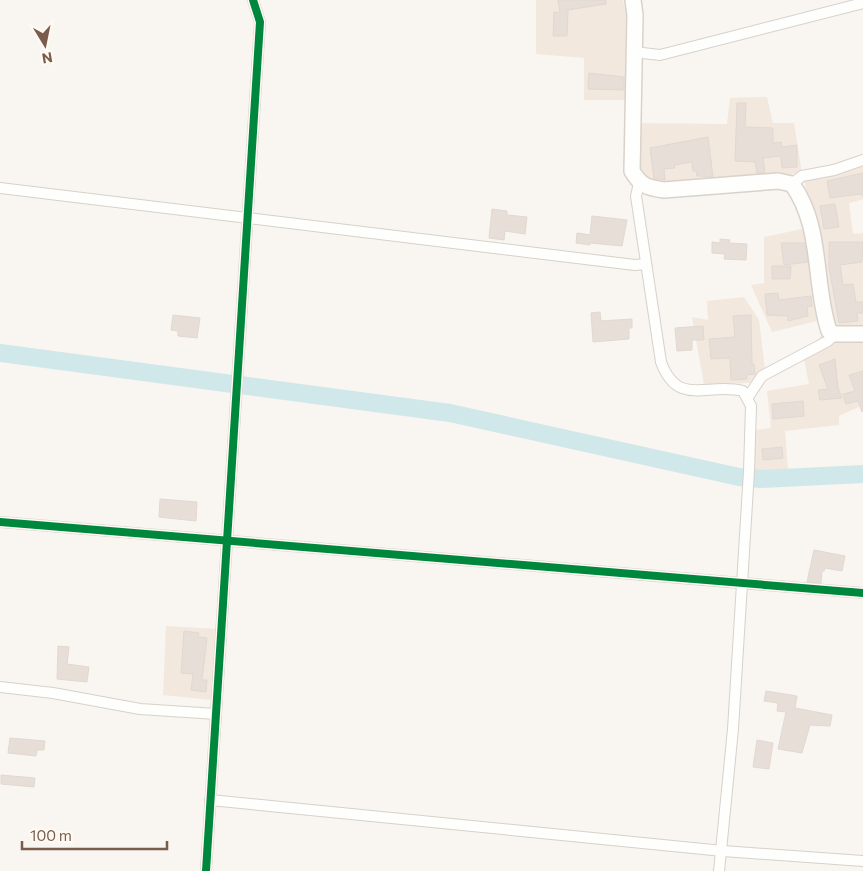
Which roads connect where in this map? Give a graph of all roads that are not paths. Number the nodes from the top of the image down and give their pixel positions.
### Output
1 (253, 0) edge
2 (633, 0) edge
3 (863, 3) edge
4 (634, 52) junction
5 (863, 160) edge
6 (638, 183) junction
7 (792, 184) junction
8 (0, 188) edge
9 (247, 218) junction
10 (646, 264) junction
11 (835, 334) junction
12 (863, 334) edge
13 (748, 397) junction
14 (0, 522) edge
15 (227, 542) junction
16 (743, 584) junction
17 (863, 593) edge
18 (0, 687) edge
19 (216, 714) junction
20 (210, 800) junction
21 (723, 851) junction
22 (863, 860) edge
23 (206, 871) edge
24 (719, 871) edge

1 - 9 street
2 - 4 street
3 - 4 street
4 - 6 street
5 - 7 street
6 - 7 street
6 - 10 street
7 - 11 street
8 - 9 street
9 - 10 street
9 - 15 street
10 - 13 street
11 - 12 street
11 - 13 street
13 - 16 street
14 - 15 street
15 - 16 street
15 - 19 street
16 - 17 street
16 - 21 street
18 - 19 street
19 - 20 street
20 - 21 street
20 - 23 street
21 - 22 street
21 - 24 street

